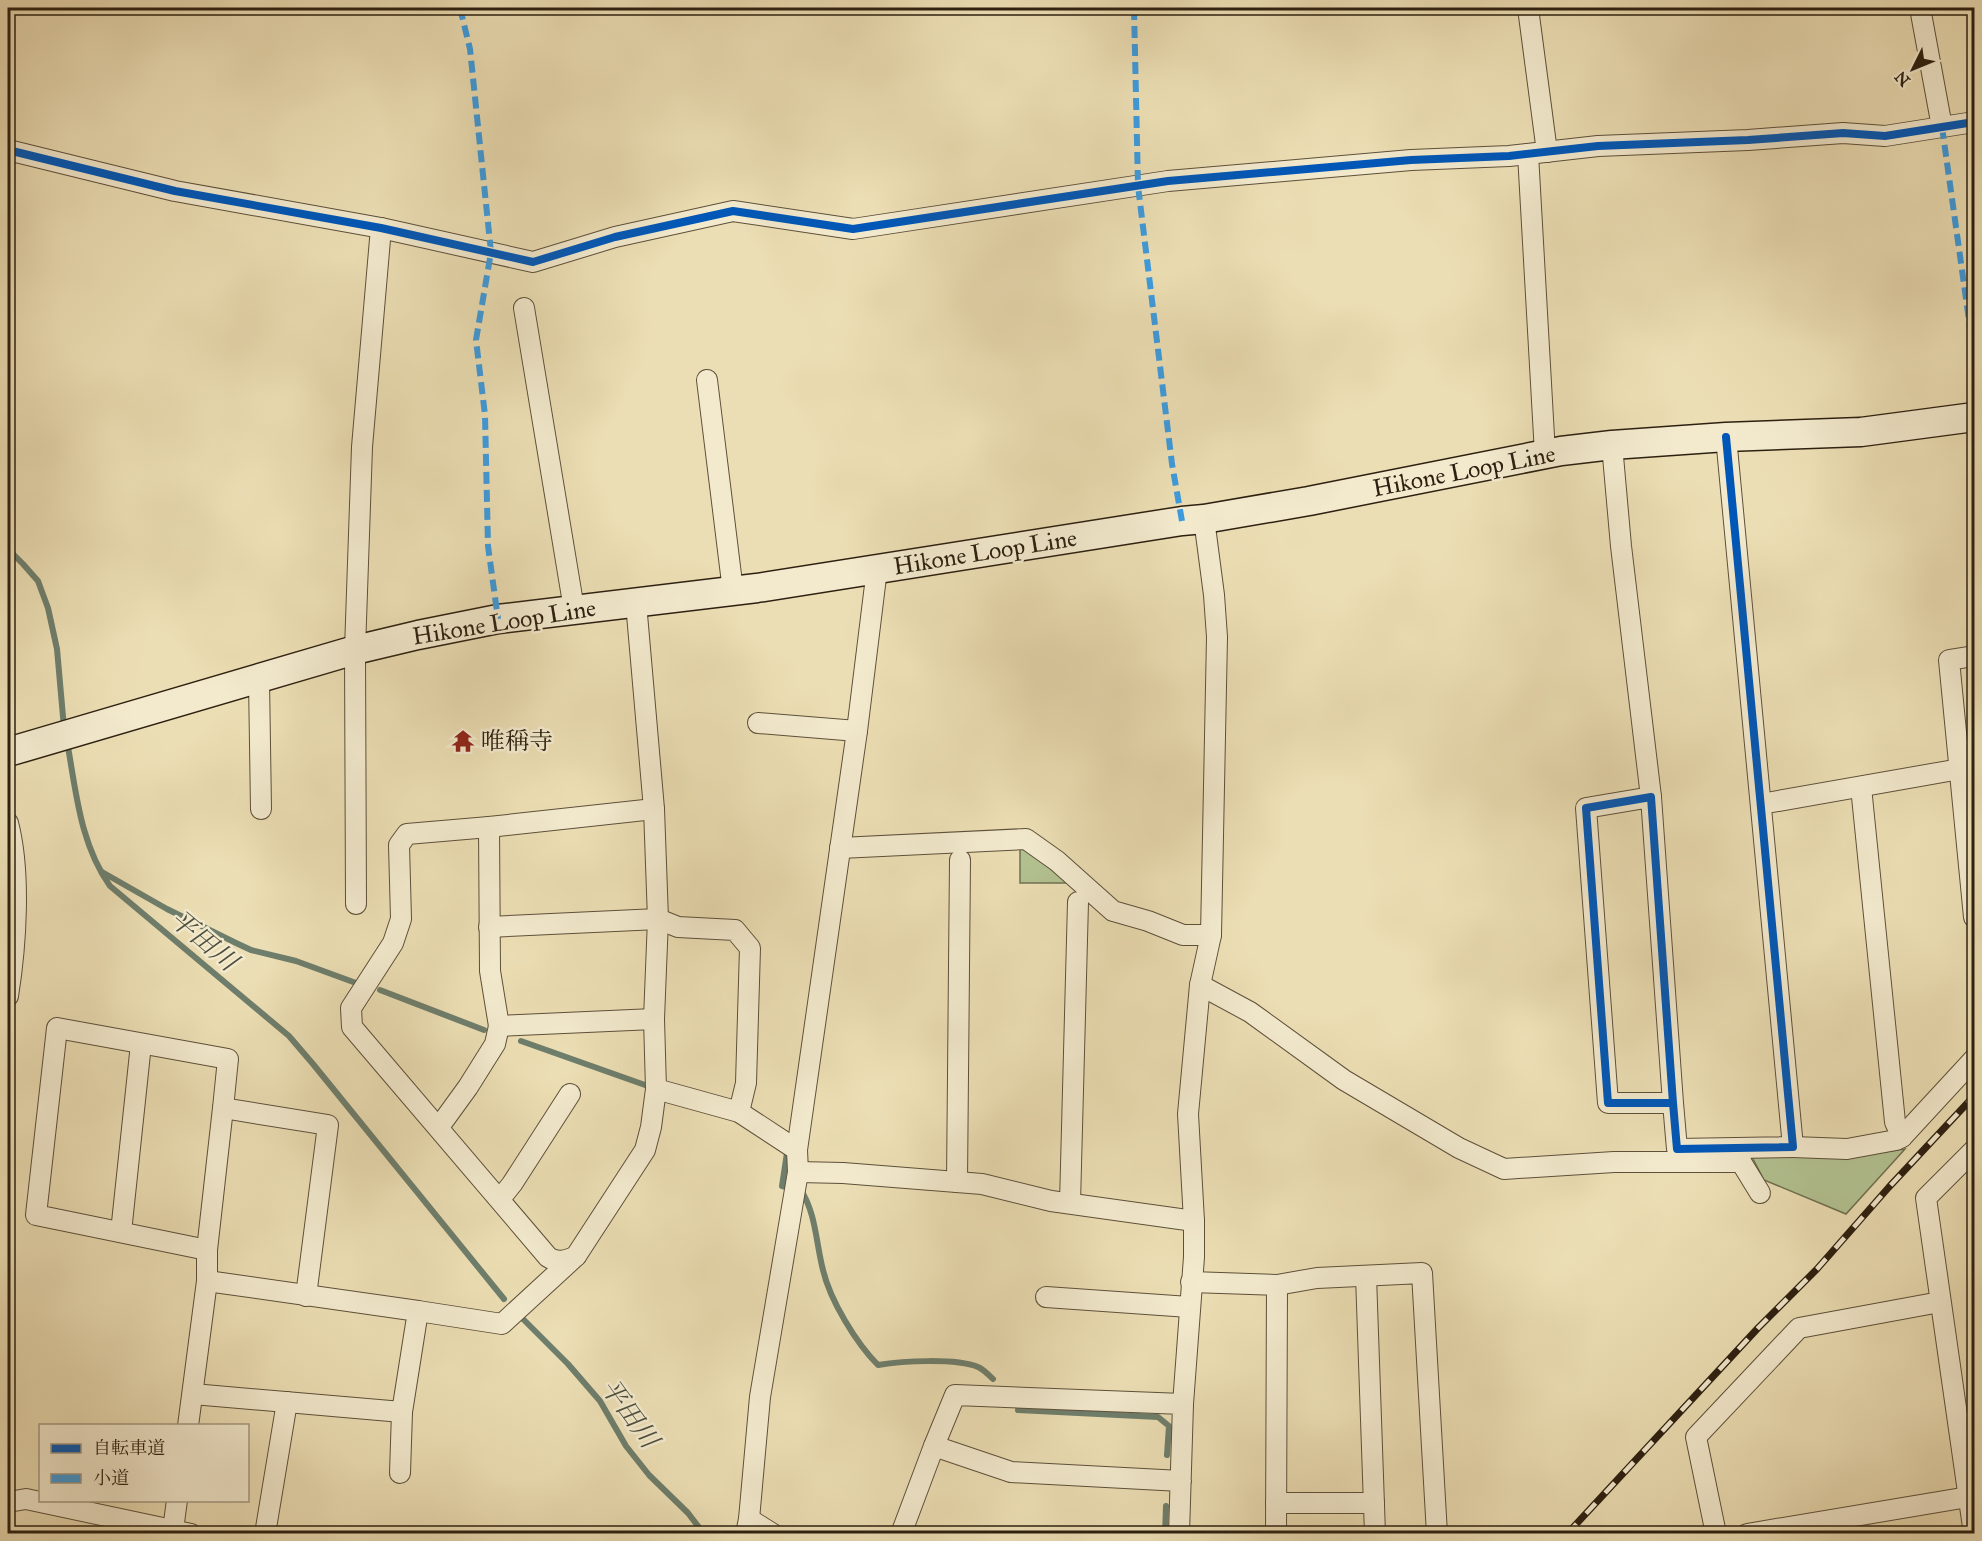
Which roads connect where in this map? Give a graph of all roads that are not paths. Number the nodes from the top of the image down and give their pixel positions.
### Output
1 (1528, 8) edge
2 (1920, 8) edge
3 (1974, 122) edge
4 (1942, 127) junction
5 (8, 150) edge
6 (1538, 153) junction
7 (381, 228) junction
8 (524, 308) dead end
9 (707, 380) dead end
10 (1974, 417) edge
11 (1726, 436) junction
12 (1612, 445) junction
13 (1545, 454) junction
14 (1204, 519) junction
15 (877, 569) junction
16 (733, 591) junction
17 (636, 603) junction
18 (574, 609) junction
19 (355, 650) junction
20 (1974, 656) edge
21 (259, 680) junction
22 (758, 723) dead end
23 (856, 731) junction
24 (8, 752) edge
25 (1960, 770) junction
26 (1861, 787) junction
27 (1651, 797) junction
28 (1761, 804) junction
29 (261, 809) dead end
30 (654, 809) junction
31 (8, 823) edge
32 (489, 827) junction
33 (840, 848) junction
34 (960, 860) dead end
35 (1078, 902) dead end
36 (356, 904) dead end
37 (1974, 917) edge
38 (658, 919) junction
39 (489, 927) junction
40 (1211, 935) junction
41 (1200, 985) junction
42 (8, 996) edge
43 (654, 1019) junction
44 (499, 1026) junction
45 (141, 1044) junction
46 (1974, 1059) edge
47 (656, 1089) junction
48 (570, 1094) dead end
49 (1674, 1103) junction
50 (223, 1108) junction
51 (739, 1112) junction
52 (439, 1126) junction
53 (1902, 1137) junction
54 (1793, 1147) junction
55 (797, 1150) junction
56 (1974, 1150) edge
57 (1740, 1155) junction
58 (798, 1172) junction
59 (957, 1182) junction
60 (1760, 1193) dead end
61 (500, 1199) junction
62 (1071, 1203) junction
63 (1194, 1221) junction
64 (121, 1232) junction
65 (207, 1250) junction
66 (576, 1256) junction
67 (1366, 1276) junction
68 (207, 1281) junction
69 (1191, 1282) junction
70 (1276, 1285) junction
71 (306, 1296) junction
72 (1046, 1297) dead end
73 (1940, 1302) junction
74 (1189, 1307) junction
75 (418, 1311) junction
76 (193, 1394) junction
77 (287, 1402) junction
78 (1183, 1404) junction
79 (402, 1412) junction
80 (188, 1424) edge
81 (934, 1446) junction
82 (399, 1473) dead end
83 (1181, 1481) junction
84 (1968, 1497) junction
85 (8, 1502) edge
86 (39, 1502) edge
87 (40, 1502) edge
88 (177, 1502) edge
89 (1276, 1503) junction
90 (1374, 1503) junction
91 (748, 1526) edge
92 (182, 1532) edge
93 (265, 1533) edge
94 (772, 1533) edge
95 (903, 1533) edge
96 (1179, 1533) edge
97 (1275, 1533) edge
98 (1375, 1533) edge
99 (1437, 1533) edge
100 (1716, 1533) edge
101 (1748, 1533) edge
102 (1974, 1533) edge

1 - 6 street
2 - 4 street
3 - 4 street
4 - 6 street
5 - 7 street
6 - 7 street
6 - 13 street
7 - 19 street
8 - 18 street
9 - 16 street
10 - 11 main road, Hikone Loop Line
11 - 12 main road, Hikone Loop Line
11 - 28 street
12 - 13 main road, Hikone Loop Line
12 - 27 street
13 - 14 main road, Hikone Loop Line
14 - 15 main road, Hikone Loop Line
14 - 40 street
15 - 16 main road, Hikone Loop Line
15 - 23 street
16 - 17 main road, Hikone Loop Line
17 - 18 main road, Hikone Loop Line
17 - 30 street
18 - 19 main road, Hikone Loop Line
19 - 21 main road, Hikone Loop Line
19 - 36 street
20 - 25 street
21 - 24 main road, Hikone Loop Line
21 - 29 street
22 - 23 street
23 - 33 street
25 - 26 street
25 - 37 street
26 - 28 street
26 - 53 street
27 - 49 street
27 - 49 street
28 - 54 street
30 - 32 street
30 - 38 street
31 - 42 street
32 - 39 street
32 - 52 street
33 - 40 street
33 - 55 street
34 - 59 street
35 - 62 street
38 - 39 street
38 - 43 street
38 - 51 street
39 - 44 street
40 - 41 street
41 - 57 street
41 - 63 street
43 - 44 street
43 - 47 street
44 - 52 street
45 - 50 street
45 - 64 street
45 - 64 street
46 - 53 street
47 - 51 street
47 - 66 street
48 - 61 street
49 - 57 street
50 - 65 street
50 - 71 street
51 - 55 street
52 - 61 street
53 - 54 street
54 - 57 street
55 - 58 street
56 - 73 street
57 - 60 street
58 - 59 street
58 - 91 street
59 - 62 street
61 - 66 street
62 - 63 street
63 - 69 street
64 - 65 street
65 - 68 street
66 - 75 street
67 - 70 street
67 - 90 street
67 - 99 street
68 - 71 street
68 - 76 street
69 - 70 street
69 - 74 street
70 - 89 street
71 - 75 street
72 - 74 street
73 - 84 street
73 - 100 street
74 - 78 street
75 - 79 street
76 - 77 street
76 - 80 street
77 - 79 street
77 - 93 street
78 - 81 street
78 - 83 street
79 - 82 street
81 - 83 street
81 - 95 street
83 - 96 street
84 - 101 street
84 - 102 street
85 - 86 street
87 - 92 street
88 - 92 street
89 - 90 street
89 - 97 street
90 - 98 street
91 - 94 street

